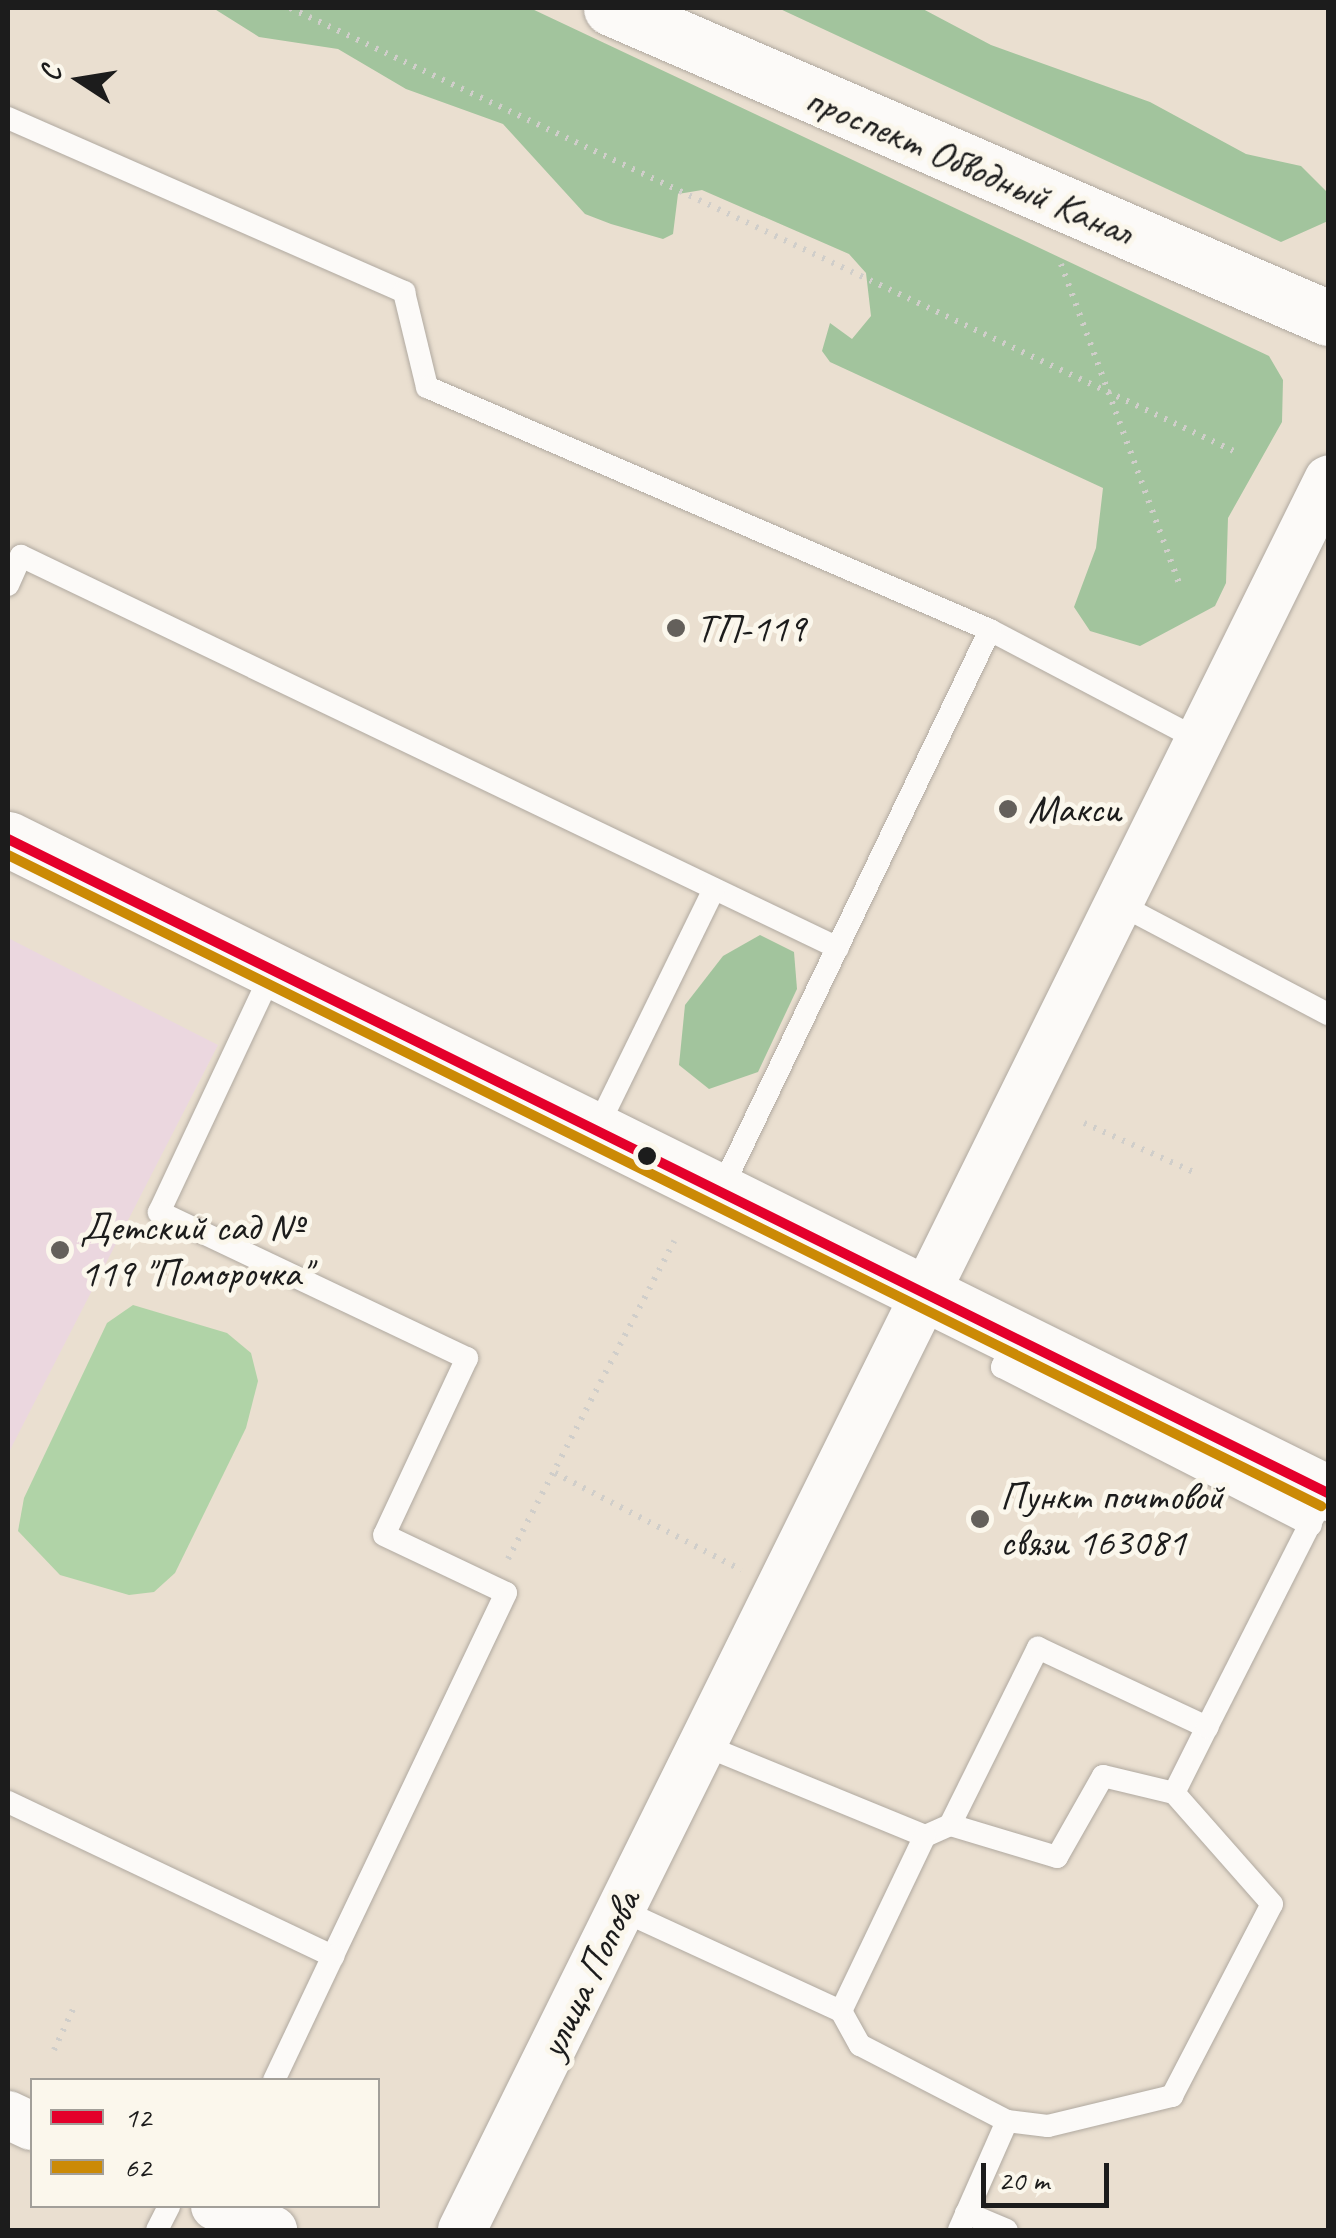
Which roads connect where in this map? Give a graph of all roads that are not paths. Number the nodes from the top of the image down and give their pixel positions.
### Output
1 (611, 8) edge
2 (8, 118) edge
3 (1328, 318) edge
4 (1325, 493) edge
5 (8, 585) edge
6 (990, 630) junction
7 (1203, 742) junction
8 (8, 839) edge
9 (714, 889) junction
10 (1121, 905) junction
11 (838, 948) junction
12 (273, 970) junction
13 (1328, 1014) edge
14 (596, 1130) junction
15 (720, 1192) junction
16 (926, 1294) junction
17 (1322, 1503) edge
18 (1207, 1728) junction
19 (703, 1745) junction
20 (1174, 1793) junction
21 (8, 1802) edge
22 (950, 1826) junction
23 (925, 1836) junction
24 (621, 1910) junction
25 (333, 1956) junction
26 (841, 2011) junction
27 (275, 2078) edge
28 (1007, 2121) junction
29 (220, 2208) edge
30 (962, 2222) edge
31 (273, 2230) edge
32 (462, 2230) edge
33 (1007, 2230) edge

1 - 3 main road, проспект Обводный Канал
2 - 6 lane
4 - 7 street, улица Попова
5 - 9 lane
6 - 7 lane
6 - 11 lane
7 - 10 street, улица Попова
8 - 12 main road
9 - 11 lane
9 - 14 lane
10 - 13 lane
10 - 16 street, улица Попова
11 - 15 lane
12 - 14 main road
12 - 25 lane
14 - 15 main road
15 - 16 main road
16 - 17 main road
16 - 19 street, улица Попова
17 - 18 lane
18 - 20 lane
18 - 22 lane
19 - 23 lane
19 - 24 street, улица Попова
20 - 22 lane
20 - 28 lane
21 - 25 lane
22 - 23 lane
23 - 26 lane
24 - 26 lane
24 - 32 street, улица Попова
25 - 27 lane
26 - 28 lane
28 - 30 lane
29 - 31 street
30 - 33 lane

